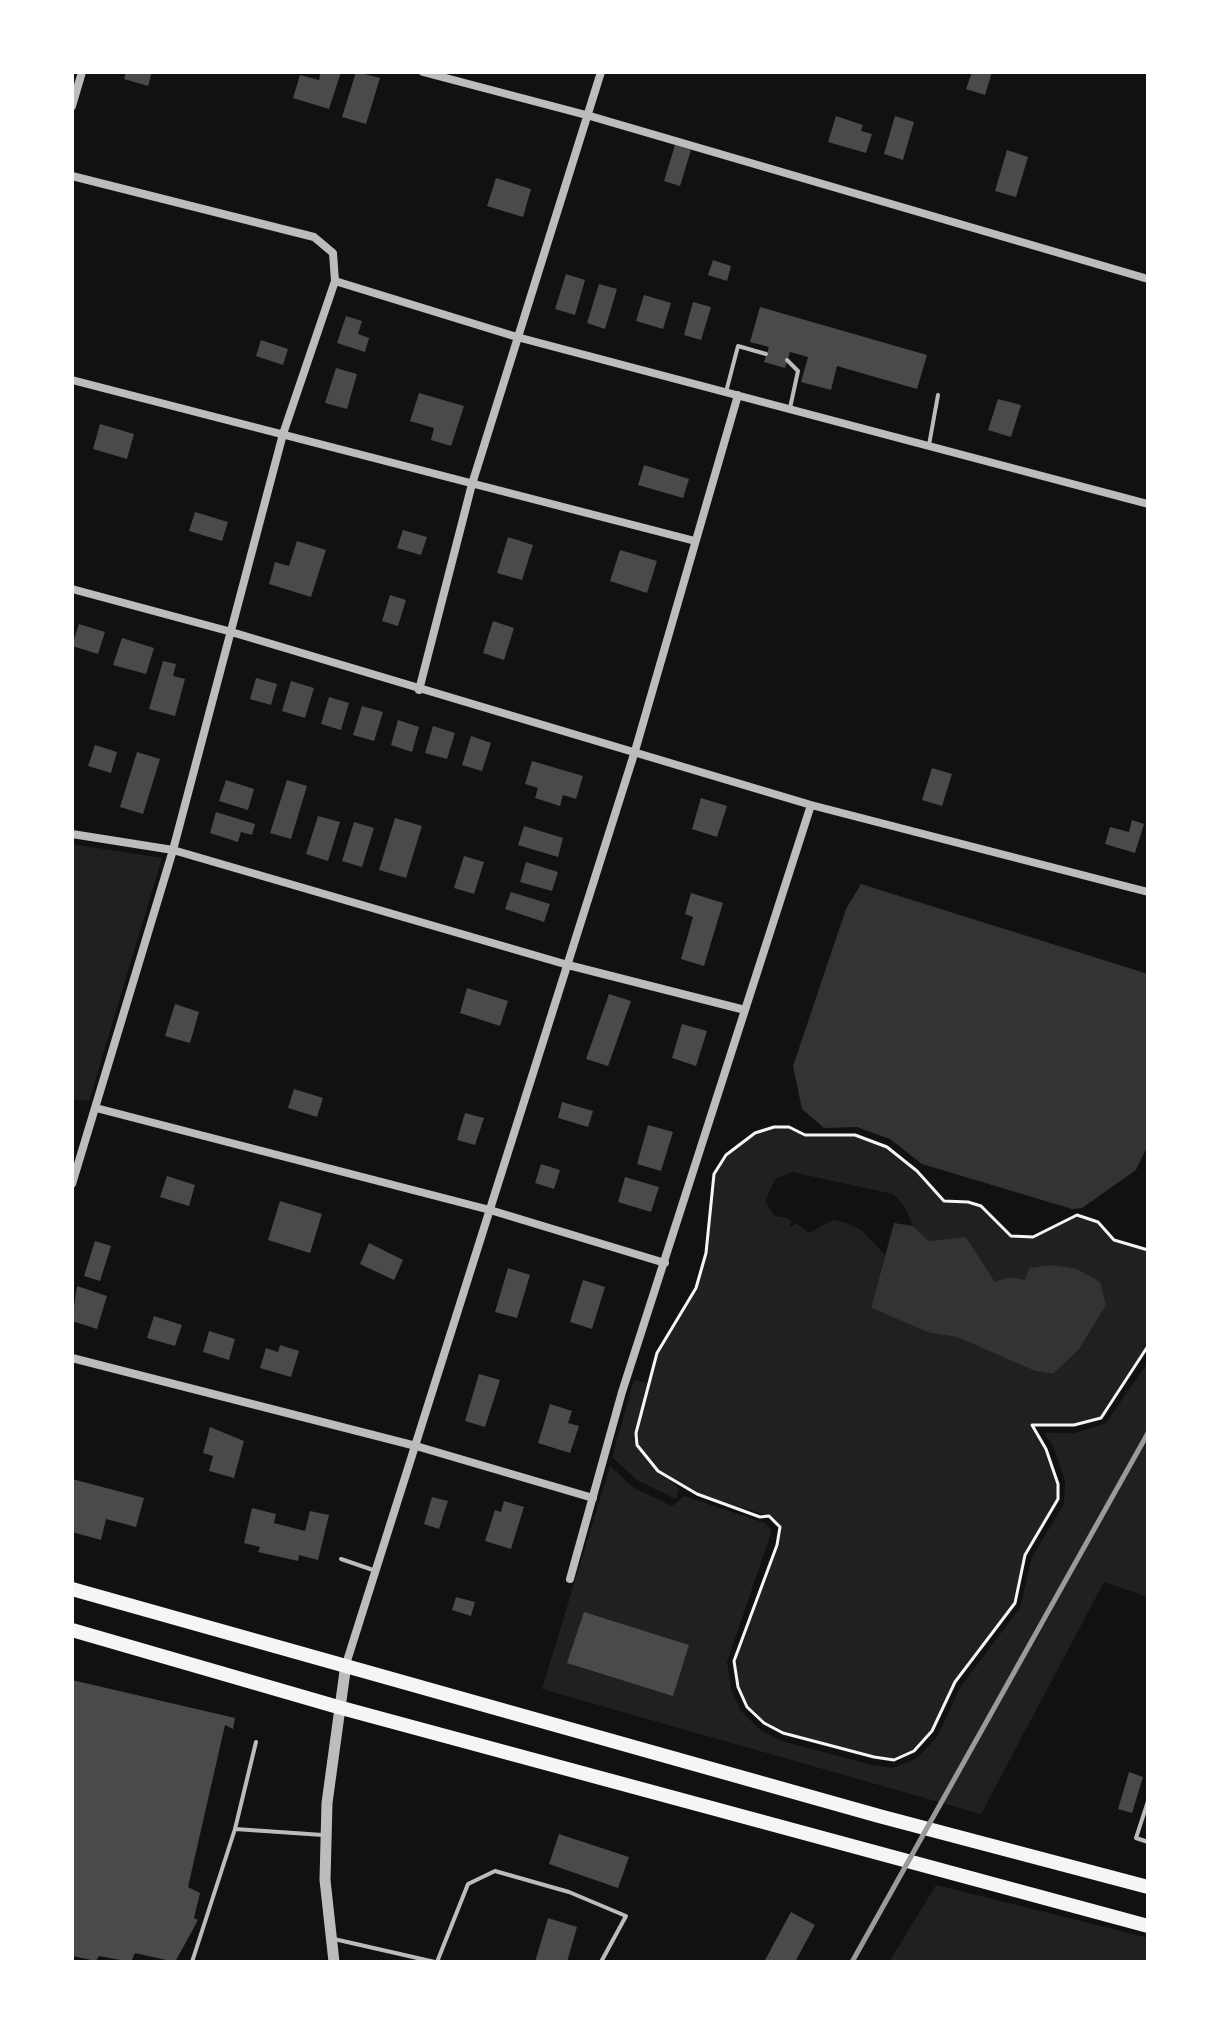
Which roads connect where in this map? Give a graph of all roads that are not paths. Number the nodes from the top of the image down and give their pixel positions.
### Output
1 (82, 72) edge
2 (423, 72) edge
3 (601, 72) edge
4 (72, 106) edge
5 (590, 116) junction
6 (72, 176) edge
7 (1148, 279) edge
8 (335, 281) junction
9 (517, 337) junction
10 (766, 354) dead end
11 (787, 360) dead end
12 (72, 380) edge
13 (726, 392) junction
14 (738, 395) junction
15 (938, 395) dead end
16 (790, 408) junction
17 (283, 434) junction
18 (929, 445) junction
19 (472, 484) junction
20 (1148, 504) edge
21 (695, 541) junction
22 (72, 589) edge
23 (228, 631) junction
24 (419, 690) junction
25 (635, 751) junction
26 (811, 805) junction
27 (72, 834) edge
28 (173, 850) junction
29 (1148, 892) edge
30 (568, 965) junction
31 (745, 1010) junction
32 (96, 1108) junction
33 (72, 1184) edge
34 (490, 1210) junction
35 (665, 1263) junction
36 (72, 1358) edge
37 (416, 1446) junction
38 (593, 1498) junction
39 (341, 1559) dead end
40 (376, 1571) junction
41 (570, 1579) dead end
42 (72, 1589) edge
43 (72, 1630) edge
44 (346, 1664) junction
45 (338, 1707) junction
46 (256, 1742) dead end
47 (1148, 1801) edge
48 (235, 1829) junction
49 (326, 1835) junction
50 (1148, 1842) edge
51 (1148, 1887) edge
52 (1148, 1926) edge
53 (331, 1938) junction
54 (192, 1962) edge
55 (334, 1962) edge
56 (436, 1962) edge
57 (601, 1962) edge

1 - 4 street
2 - 5 street
3 - 5 street
5 - 7 street
5 - 9 street
6 - 8 street
8 - 9 street
8 - 17 street
9 - 13 street
9 - 19 street
10 - 13 lane
11 - 16 lane
12 - 17 street
13 - 14 street
14 - 16 street
14 - 21 street
15 - 18 lane
16 - 18 street
17 - 19 street
17 - 23 street
18 - 20 street
19 - 21 street
19 - 24 street
21 - 25 street
22 - 23 street
23 - 24 street
23 - 28 street
24 - 25 street
25 - 26 street
25 - 30 street
26 - 29 street
26 - 31 street
27 - 28 street
28 - 30 street
28 - 32 street
30 - 31 street
30 - 34 street
31 - 35 street
32 - 33 street
32 - 34 street
34 - 35 street
34 - 37 street
35 - 38 street
36 - 37 street
37 - 38 street
37 - 40 street
38 - 41 street
39 - 40 lane
40 - 44 street
42 - 44 main road
43 - 45 main road
44 - 45 street
44 - 51 main road
45 - 49 street
45 - 52 main road
46 - 48 lane
47 - 50 lane
48 - 49 lane
48 - 54 lane
49 - 53 street
53 - 55 street
53 - 56 lane
56 - 57 lane

